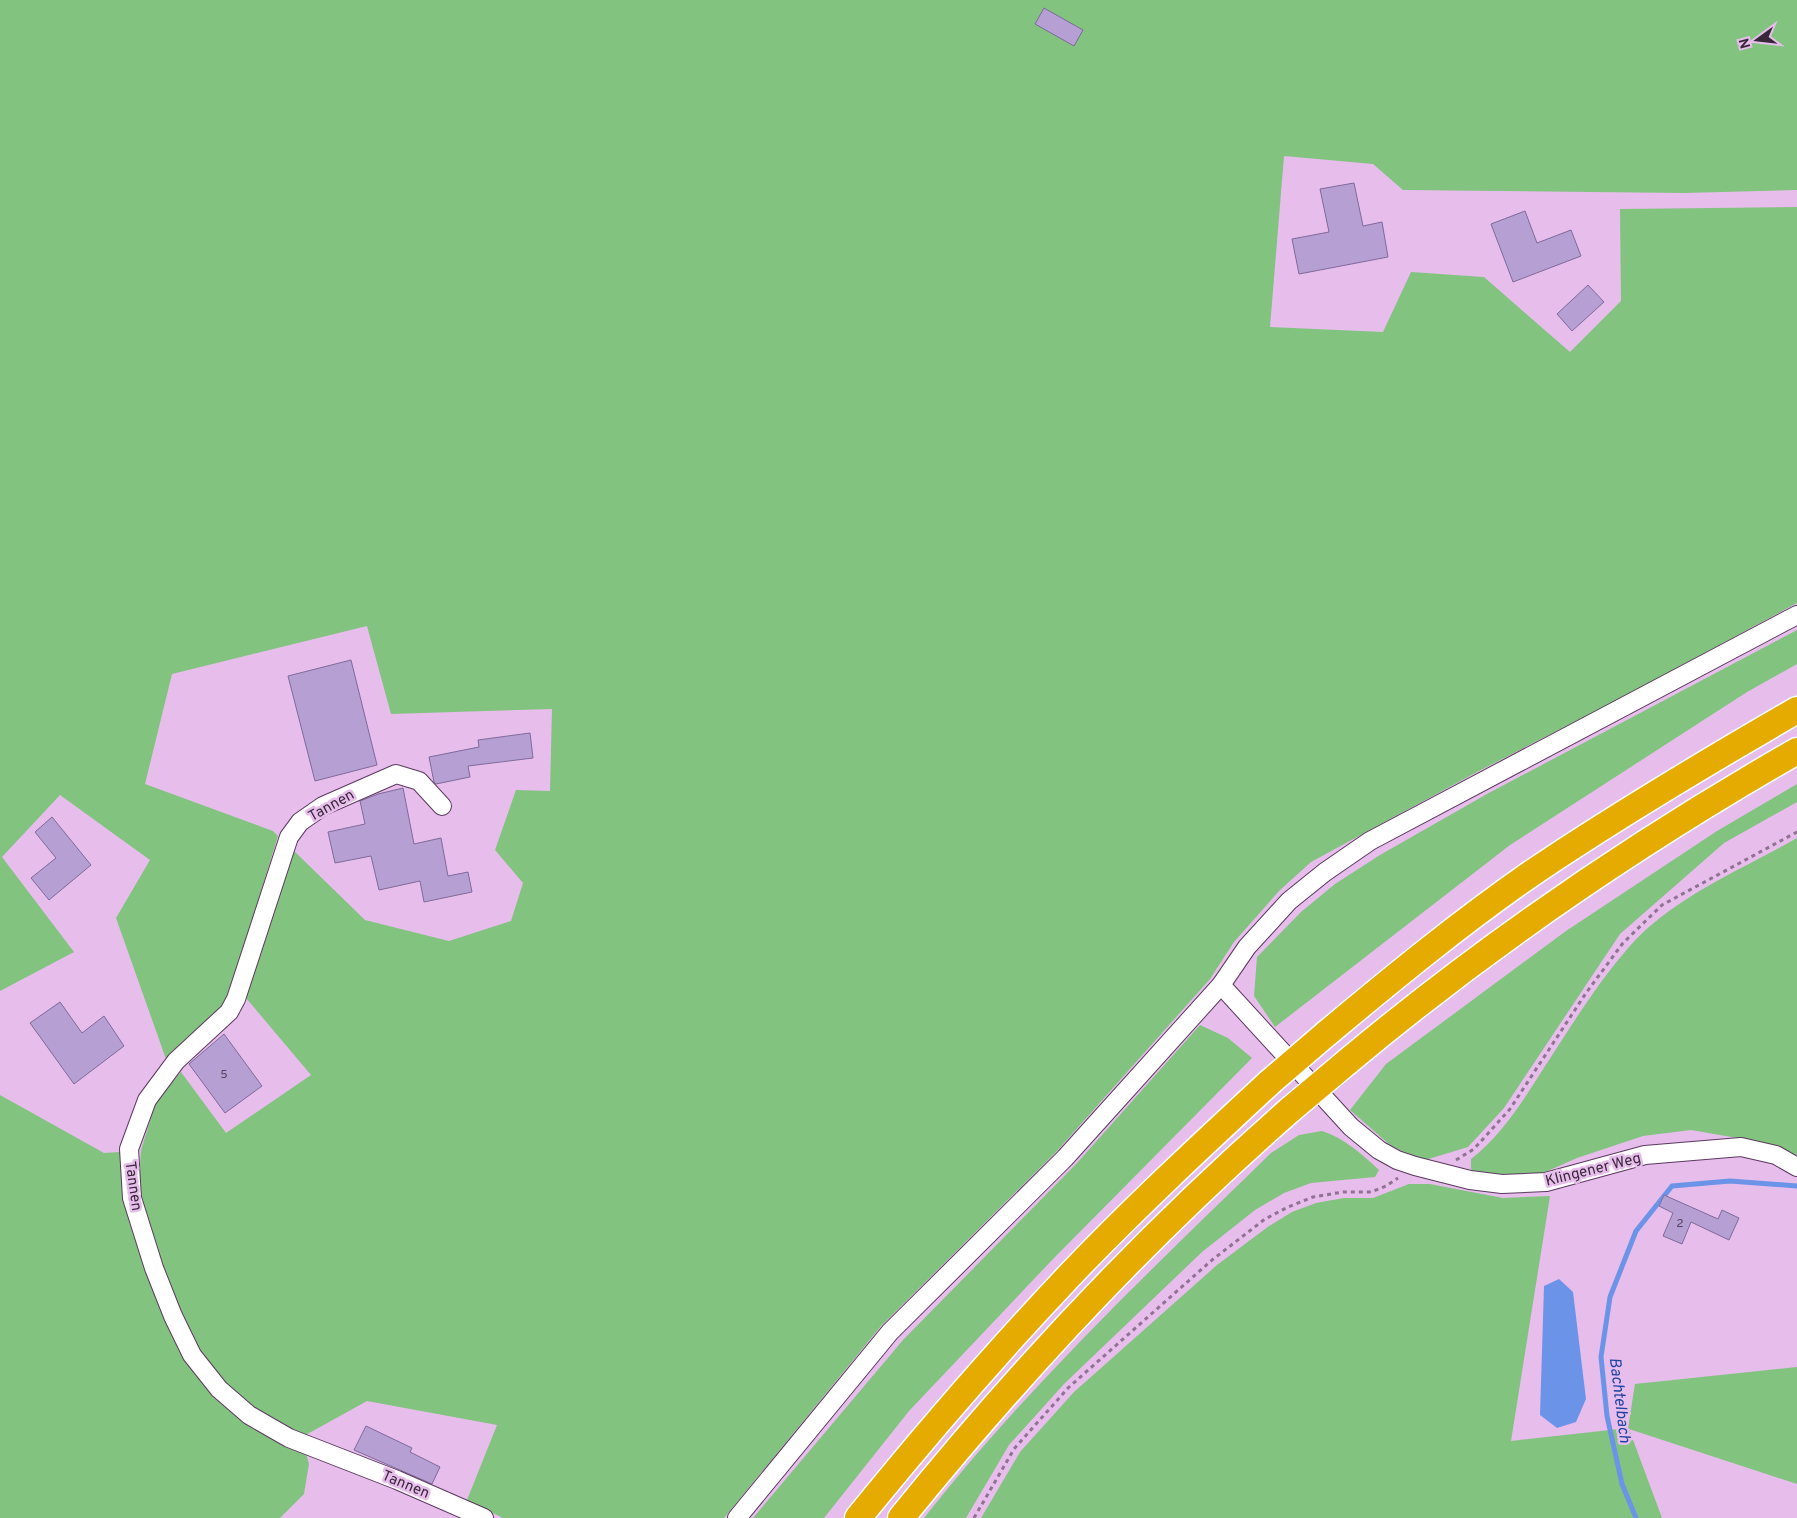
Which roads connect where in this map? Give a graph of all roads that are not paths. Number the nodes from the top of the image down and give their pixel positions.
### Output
1 (1797, 615) edge
2 (1797, 710) edge
3 (1792, 756) edge
4 (442, 806) dead end
5 (1221, 985) junction
6 (1797, 1167) edge
7 (484, 1518) edge
8 (737, 1518) edge
9 (858, 1518) edge
10 (901, 1518) edge

1 - 5 street
2 - 9 highway, bridge
3 - 10 highway, bridge
4 - 7 street, Tannen
5 - 6 street, Klingener Weg
5 - 8 street

